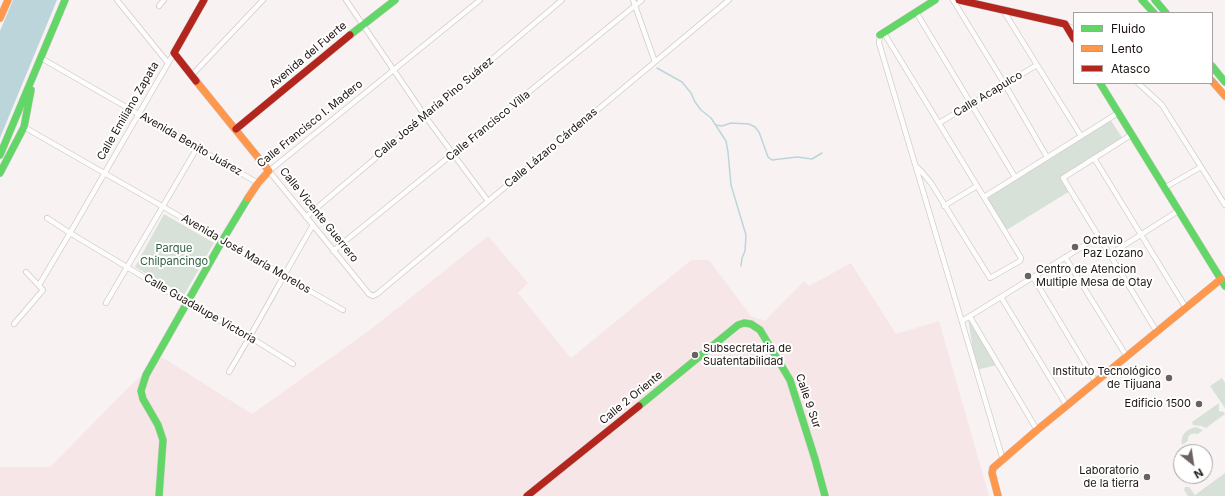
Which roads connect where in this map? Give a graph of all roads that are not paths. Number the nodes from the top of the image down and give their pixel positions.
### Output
1 (8, 0) edge
2 (65, 0) edge
3 (118, 0) edge
4 (164, 0) edge
5 (204, 0) edge
6 (264, 0) edge
7 (346, 0) edge
8 (395, 0) edge
9 (480, 0) edge
10 (562, 0) edge
11 (633, 0) edge
12 (642, 0) edge
13 (729, 0) edge
14 (935, 0) edge
15 (953, 0) edge
16 (959, 0) edge
17 (1142, 0) edge
18 (1155, 0) edge
19 (159, 6) dead end
20 (635, 6) junction
21 (1003, 10) junction
22 (916, 12) junction
23 (1153, 12) edge
24 (1165, 12) edge
25 (0, 18) edge
26 (363, 24) junction
27 (1065, 24) junction
28 (1073, 28) edge
29 (882, 34) junction
30 (1073, 37) edge
31 (174, 53) junction
32 (41, 58) junction
33 (655, 62) junction
34 (168, 63) junction
35 (1037, 64) junction
36 (1213, 67) edge
37 (394, 70) junction
38 (35, 71) junction
39 (191, 76) junction
40 (1213, 82) edge
41 (1225, 82) edge
42 (1004, 83) junction
43 (1101, 84) edge
44 (1139, 84) edge
45 (1225, 96) edge
46 (971, 103) junction
47 (1118, 113) junction
48 (139, 114) junction
49 (426, 116) junction
50 (939, 123) junction
51 (24, 127) junction
52 (236, 129) junction
53 (1131, 135) junction
54 (1081, 136) junction
55 (197, 148) junction
56 (454, 154) junction
57 (0, 156) edge
58 (1047, 157) junction
59 (1094, 158) junction
60 (916, 166) junction
61 (1201, 167) junction
62 (269, 171) junction
63 (0, 172) edge
64 (105, 174) junction
65 (1015, 177) junction
66 (258, 183) junction
67 (976, 186) junction
68 (1164, 188) junction
69 (984, 197) junction
70 (488, 201) junction
71 (1225, 205) edge
72 (944, 206) junction
73 (164, 207) junction
74 (1178, 211) junction
75 (306, 217) junction
76 (47, 218) dead end
77 (313, 225) junction
78 (70, 234) junction
79 (1141, 235) junction
80 (1098, 237) junction
81 (222, 241) junction
82 (333, 251) junction
83 (1109, 255) junction
84 (1065, 257) junction
85 (127, 267) junction
86 (26, 272) dead end
87 (282, 277) junction
88 (1033, 277) junction
89 (1221, 279) junction
90 (39, 286) junction
91 (1225, 286) edge
92 (373, 296) joint
93 (1001, 298) junction
94 (106, 303) dead end
95 (187, 303) junction
96 (1186, 308) junction
97 (342, 310) dead end
98 (970, 317) junction
99 (962, 322) junction
100 (14, 324) dead end
101 (751, 324) joint
102 (1157, 332) junction
103 (250, 337) junction
104 (1126, 357) junction
105 (293, 364) dead end
106 (229, 372) dead end
107 (1096, 382) junction
108 (1067, 406) junction
109 (1037, 430) junction
110 (1003, 460) junction
111 (159, 496) edge
112 (527, 496) edge
113 (825, 496) edge
114 (998, 496) edge

1 - 25 main road
2 - 32 main road
3 - 34 street
4 - 19 street
5 - 31 main road, Calle Emiliano Zapata
6 - 39 street
7 - 26 street
8 - 26 main road, Avenida del Fuerte
9 - 37 street, Calle Francisco I. Madero
10 - 49 street, Calle José María Pino Suárez
11 - 20 street
12 - 20 street, Calle Francisco Villa
13 - 33 street, Calle Lázaro Cárdenas
14 - 22 main road
15 - 42 street
16 - 21 main road
17 - 23 main road
18 - 24 main road
20 - 33 street
20 - 56 street, Calle Francisco Villa
21 - 27 main road
21 - 35 street
22 - 29 main road
22 - 46 street
26 - 37 street
26 - 52 main road, Avenida del Fuerte
27 - 28 street
27 - 30 main road
29 - 50 street
29 - 60 street
31 - 34 street, Calle Emiliano Zapata
31 - 39 main road, Calle Vicente Guerrero
32 - 38 main road
32 - 48 street, Avenida Benito Juárez
33 - 70 street, Calle Lázaro Cárdenas
34 - 48 street, Calle Emiliano Zapata
35 - 42 street, Calle Acapulco
35 - 54 street
36 - 41 main road
37 - 49 street
37 - 62 street, Calle Francisco I. Madero
38 - 51 main road
38 - 57 main road
39 - 52 main road, Calle Vicente Guerrero
40 - 45 main road
42 - 46 street, Calle Acapulco
42 - 58 street
43 - 47 main road
44 - 61 street
46 - 50 street, Calle Acapulco
46 - 65 street
47 - 53 main road
47 - 54 street
48 - 55 street, Avenida Benito Juárez
48 - 64 street, Calle Emiliano Zapata
49 - 56 street
49 - 75 street, Calle José María Pino Suárez
50 - 67 street
51 - 63 main road
51 - 64 street, Avenida José María Morelos
52 - 62 main road, Calle Vicente Guerrero
53 - 59 street
53 - 68 main road
54 - 58 street
55 - 66 street, Avenida Benito Juárez
55 - 73 street
56 - 70 street
56 - 82 street, Calle Francisco Villa
58 - 65 street
59 - 79 street
59 - 80 street
60 - 72 street
60 - 99 street
61 - 68 street
61 - 71 street
62 - 66 main road, Calle Francisco I. Madero
62 - 75 street, Calle Vicente Guerrero
64 - 73 street, Avenida José María Morelos
64 - 78 street, Calle Emiliano Zapata
65 - 69 street
66 - 81 main road, Calle Francisco I. Madero
67 - 69 street
67 - 72 street
68 - 74 main road
69 - 72 street
70 - 92 street, Calle Lázaro Cárdenas
73 - 81 street, Avenida José María Morelos
73 - 85 street
74 - 79 street
74 - 89 main road
75 - 77 street, Calle Vicente Guerrero
76 - 78 street, Calle Guadalupe Victoria
77 - 82 street, Calle Vicente Guerrero
77 - 87 street
78 - 85 street, Calle Guadalupe Victoria
78 - 90 street, Calle Emiliano Zapata
79 - 83 street
79 - 96 street
80 - 83 street
80 - 84 street
81 - 87 street, Avenida José María Morelos
81 - 95 main road, Calle Francisco I. Madero
82 - 92 street, Calle Vicente Guerrero
83 - 102 street
84 - 88 street
84 - 104 street
85 - 94 street
85 - 95 street, Calle Guadalupe Victoria
86 - 90 street
87 - 97 street, Avenida José María Morelos
87 - 103 street
88 - 93 street
88 - 107 street
89 - 91 main road
89 - 96 main road
90 - 100 street, Calle Emiliano Zapata
93 - 98 street
93 - 108 street
95 - 103 street, Calle Guadalupe Victoria
95 - 111 main road, Calle Francisco I. Madero
96 - 102 main road
98 - 99 street
98 - 109 street
99 - 110 street
101 - 112 main road, Calle 2 Oriente
101 - 113 main road, Calle 9 Sur
102 - 104 main road
103 - 105 street, Calle Guadalupe Victoria
103 - 106 street
104 - 107 main road
107 - 108 main road
108 - 109 main road
109 - 110 main road
110 - 114 main road

